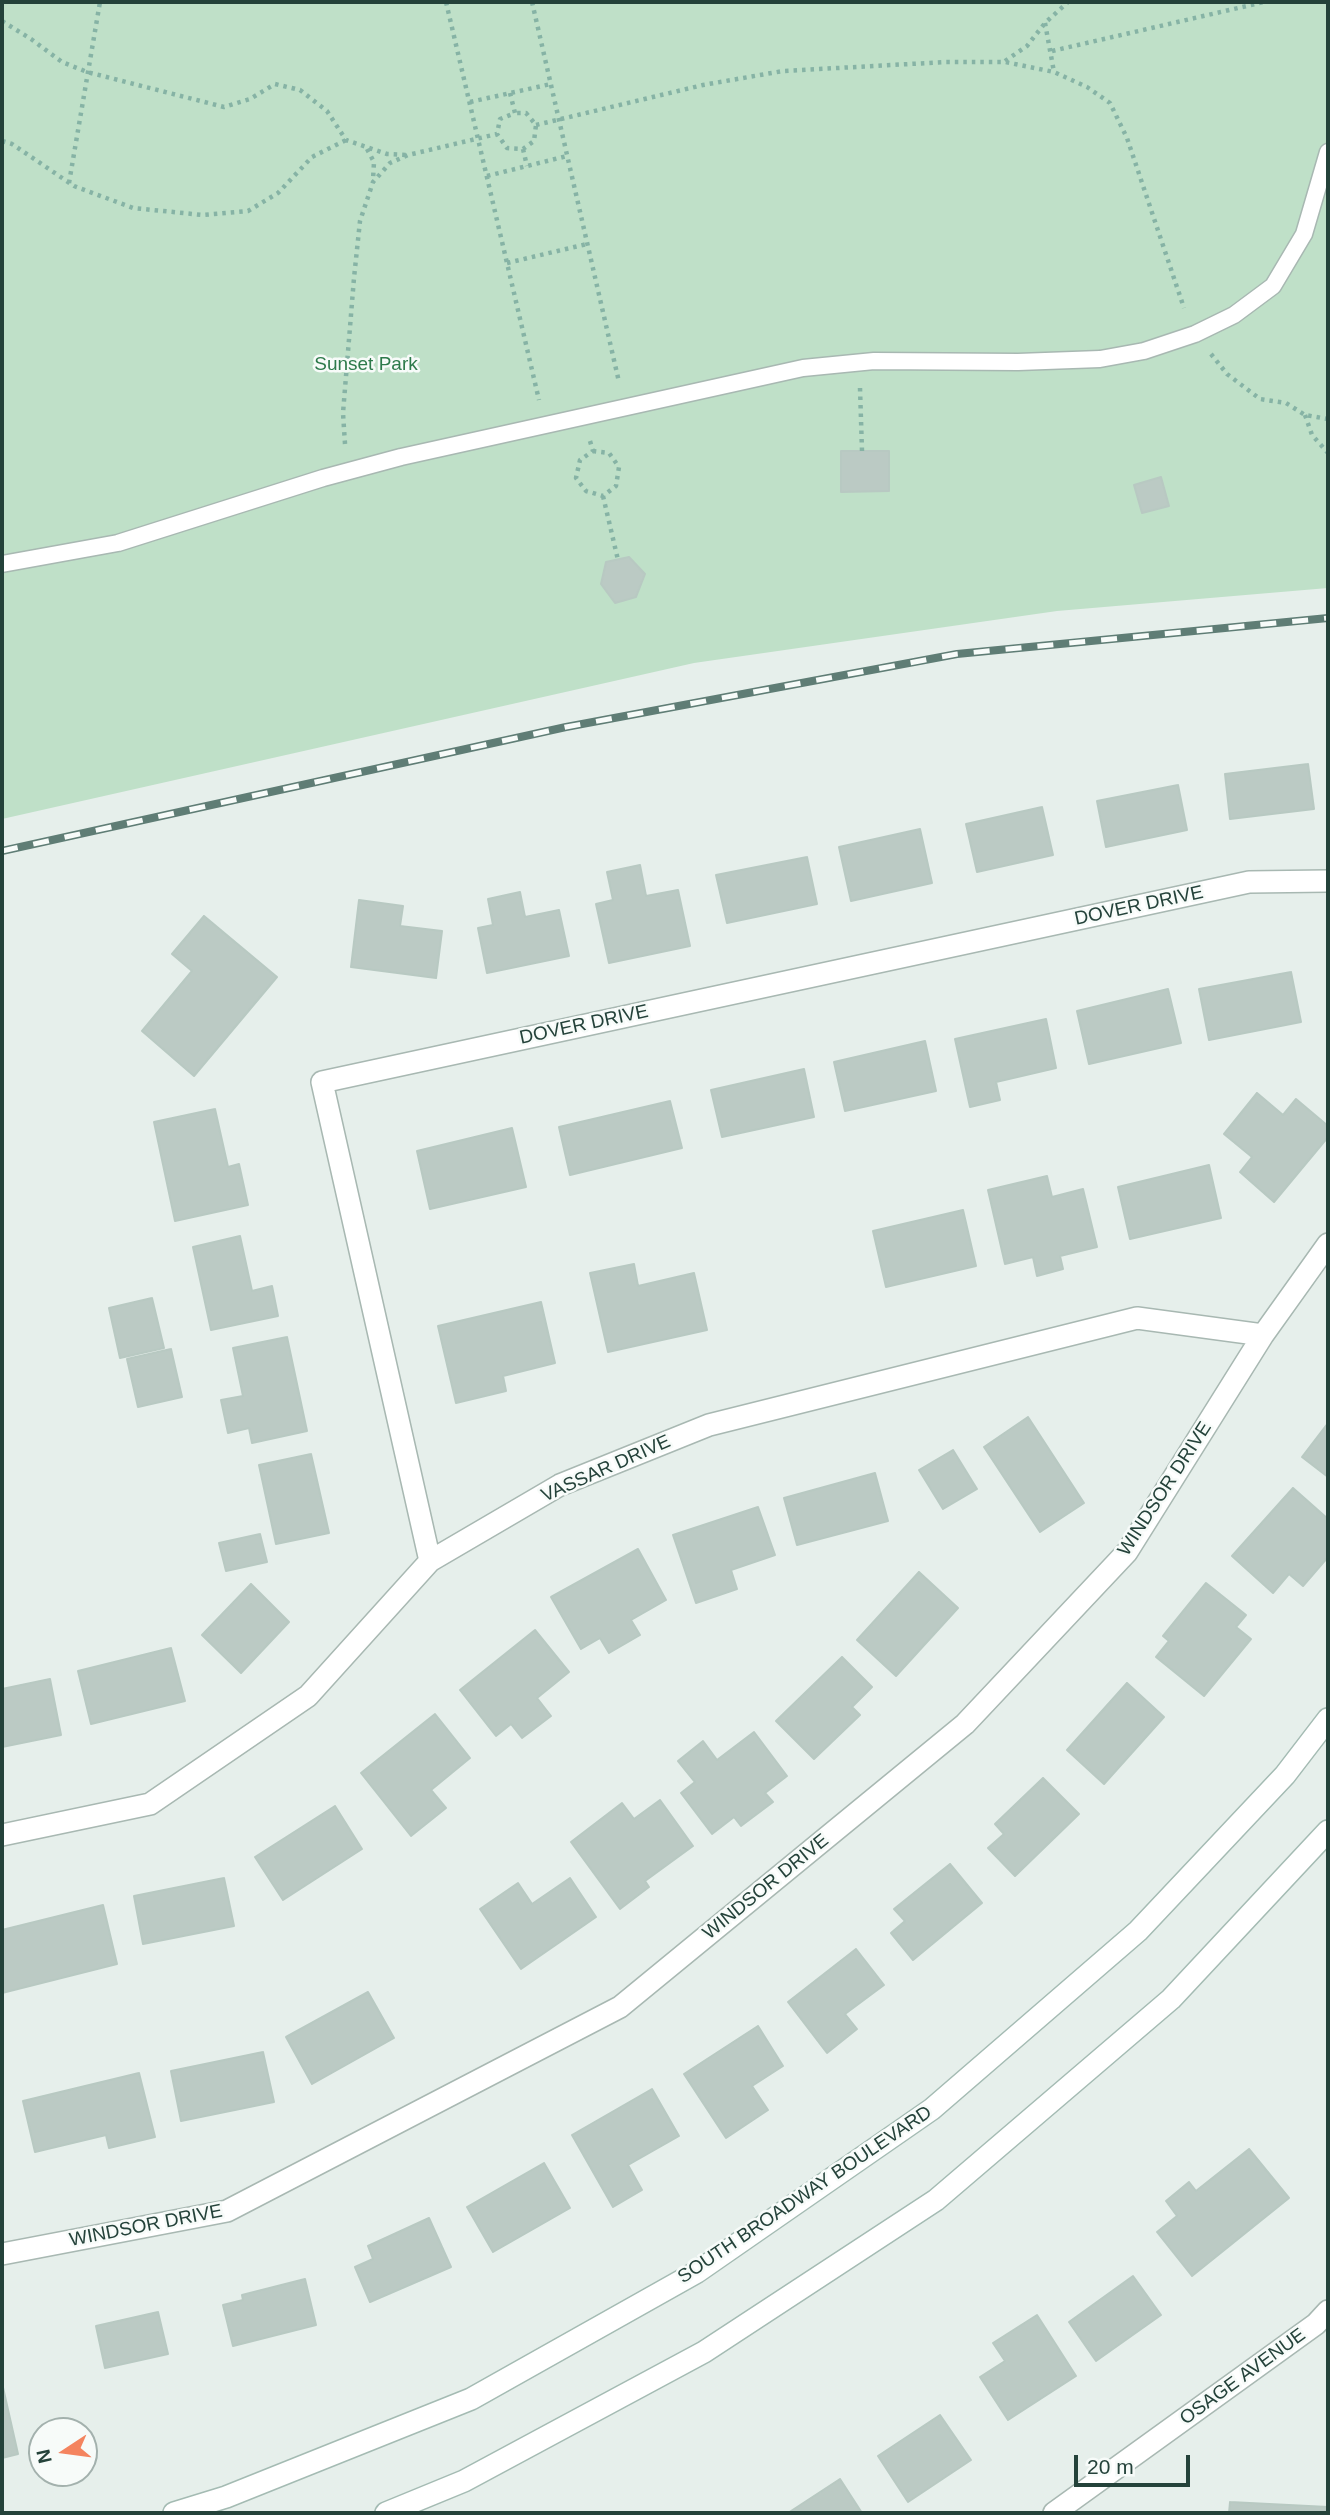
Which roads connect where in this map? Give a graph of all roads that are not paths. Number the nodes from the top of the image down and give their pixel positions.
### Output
1 (1328, 152) edge
2 (4, 562) edge
3 (1328, 881) edge
4 (1328, 1244) edge
5 (1264, 1335) junction
6 (430, 1560) junction
7 (1328, 1719) edge
8 (1328, 1831) edge
9 (2, 1835) edge
10 (2, 2254) edge
11 (1324, 2325) edge
12 (174, 2513) edge
13 (386, 2513) edge
14 (1054, 2513) edge

1 - 2 lane
3 - 6 street, DOVER DRIVE
4 - 5 street, WINDSOR DRIVE
5 - 6 street, VASSAR DRIVE
5 - 10 street, WINDSOR DRIVE
6 - 9 street, VASSAR DRIVE
7 - 12 street, SOUTH BROADWAY BOULEVARD
8 - 13 street
11 - 14 street, OSAGE AVENUE

